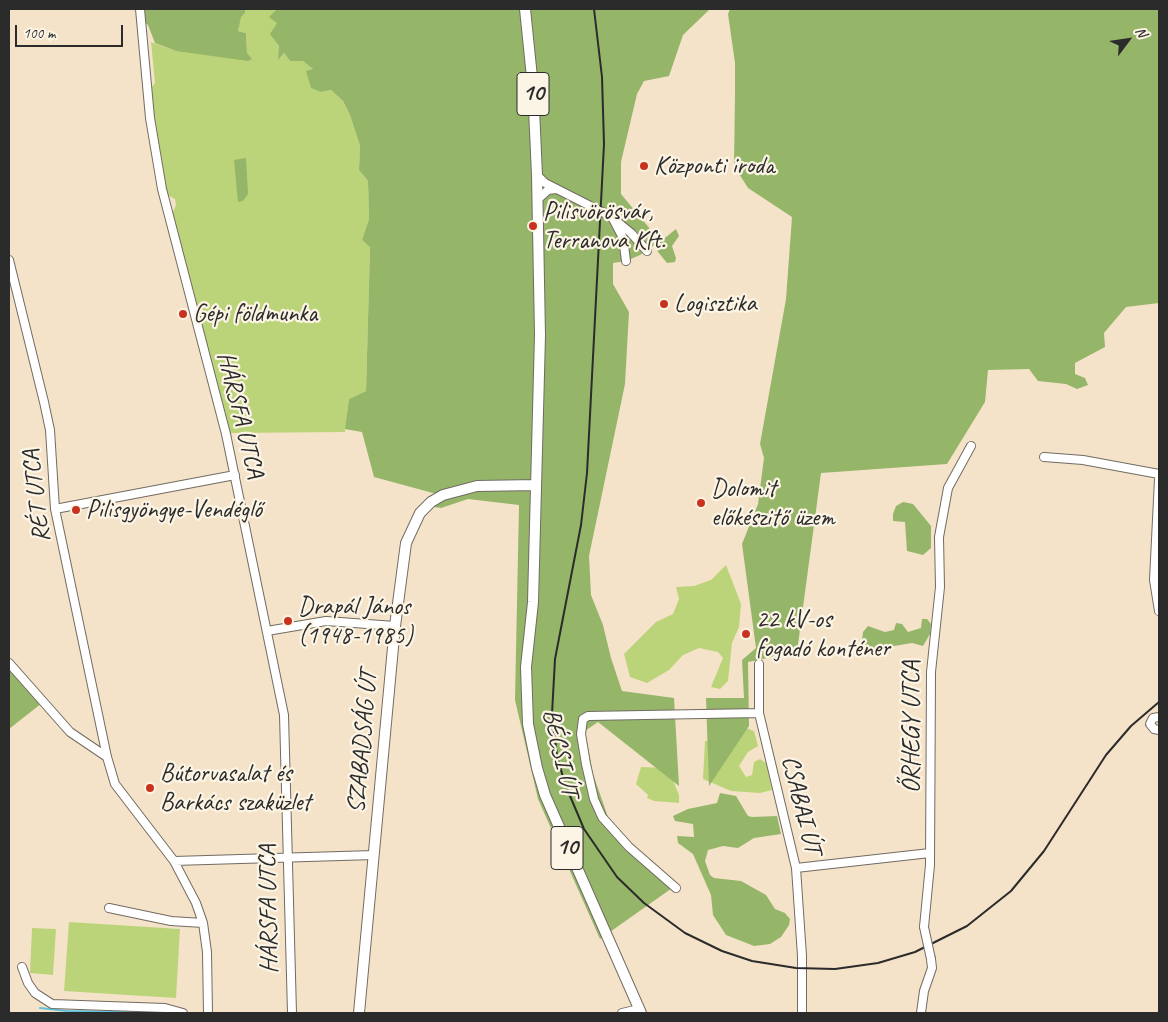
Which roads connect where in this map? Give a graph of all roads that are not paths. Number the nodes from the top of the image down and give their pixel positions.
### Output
1 (140, 9) edge
2 (525, 9) edge
3 (537, 175) junction
4 (556, 189) junction
5 (538, 198) junction
6 (612, 217) junction
7 (647, 251) dead end
8 (9, 260) edge
9 (626, 261) dead end
10 (971, 446) dead end
11 (1044, 457) dead end
12 (1159, 474) edge
13 (235, 475) junction
14 (1159, 479) edge
15 (536, 485) junction
16 (55, 509) junction
17 (1158, 535) edge
18 (1159, 612) edge
19 (395, 626) junction
20 (267, 631) junction
21 (9, 662) edge
22 (759, 664) dead end
23 (759, 713) junction
24 (1159, 717) edge
25 (1159, 730) edge
26 (106, 757) junction
27 (930, 854) junction
28 (374, 856) junction
29 (288, 858) junction
30 (174, 862) junction
31 (796, 868) junction
32 (676, 888) dead end
33 (109, 908) dead end
34 (203, 923) junction
35 (22, 967) dead end
36 (640, 1011) edge
37 (183, 1013) edge
38 (208, 1013) edge
39 (292, 1013) edge
40 (359, 1013) edge
41 (622, 1013) edge
42 (802, 1013) edge
43 (921, 1013) edge

1 - 13 street, HÁRSFA UTCA
2 - 3 main road, 10
3 - 4 street
3 - 5 main road, 10
4 - 5 street
4 - 6 street
5 - 15 main road, 10
6 - 7 street
6 - 9 street
8 - 16 street, RÉT UTCA
10 - 27 street, ŐRHEGY UTCA
11 - 12 street
13 - 16 street
13 - 20 street, HÁRSFA UTCA
14 - 17 street
15 - 19 main road, SZABADSÁG ÚT
15 - 36 main road, BÉCSI ÚT / 10
16 - 26 street, RÉT UTCA
17 - 18 street
19 - 20 street
19 - 28 main road, SZABADSÁG ÚT
20 - 29 street, HÁRSFA UTCA
21 - 26 street
22 - 23 street, CSABAI ÚT
23 - 31 street, CSABAI ÚT
23 - 32 street
24 - 25 street
26 - 30 street, RÉT UTCA
27 - 31 street
27 - 43 street, ŐRHEGY UTCA, bridge
28 - 29 street
28 - 40 main road, SZABADSÁG ÚT
29 - 30 street
29 - 39 street, HÁRSFA UTCA
30 - 34 street, RÉT UTCA
31 - 42 street, CSABAI ÚT
33 - 34 street
34 - 38 street, RÉT UTCA
35 - 37 street
36 - 41 street

